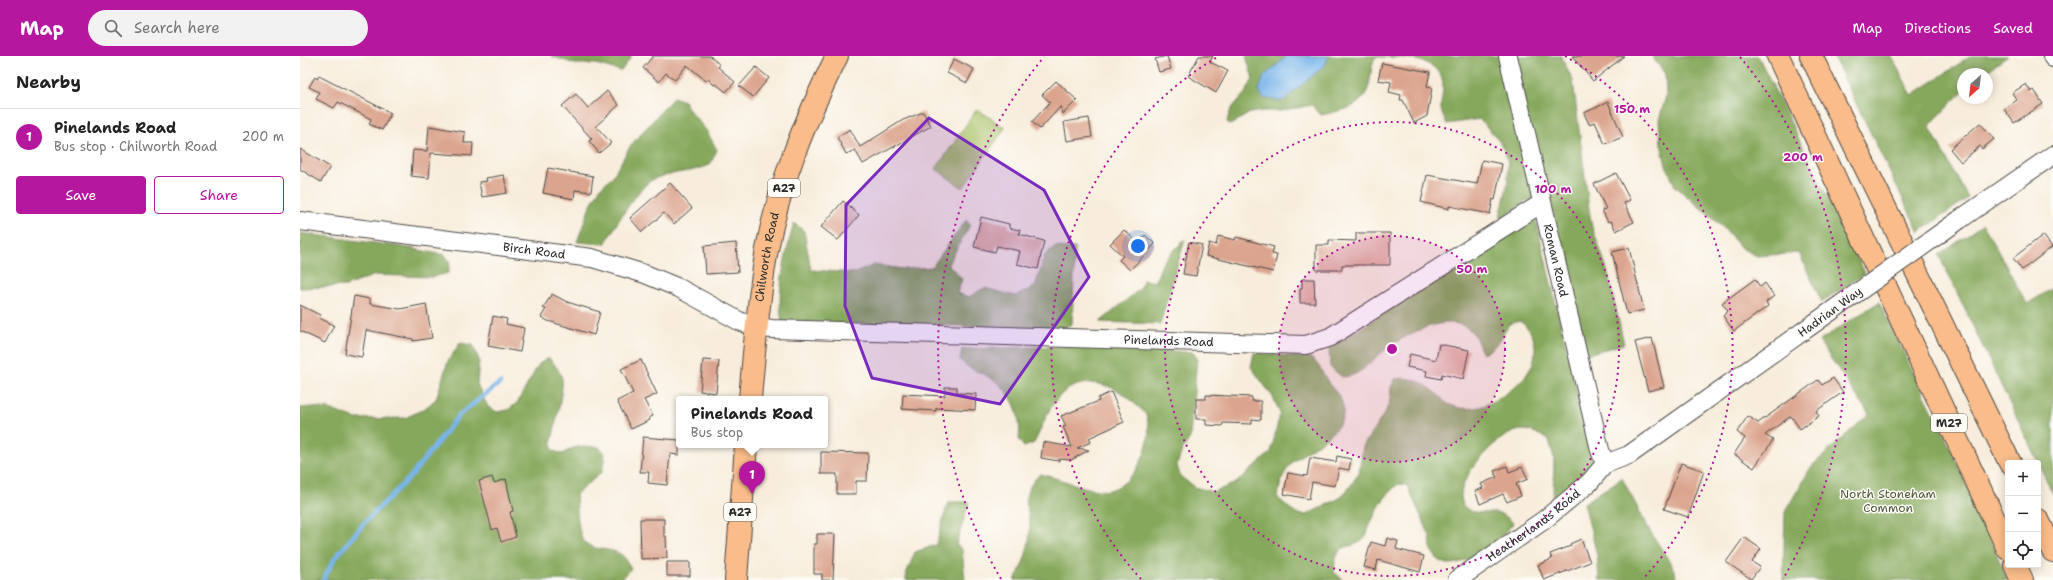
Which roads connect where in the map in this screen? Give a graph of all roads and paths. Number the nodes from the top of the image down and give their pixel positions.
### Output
1 (838, 56) edge
2 (1508, 56) edge
3 (1778, 56) edge
4 (1811, 56) edge
5 (2053, 155) edge
6 (1542, 203) junction
7 (300, 221) edge
8 (756, 327) junction
9 (750, 396) edge
10 (746, 448) edge
11 (2009, 460) edge
12 (1605, 464) junction
13 (2041, 526) edge
14 (2005, 543) edge
15 (2053, 551) edge
16 (2016, 568) edge
17 (736, 580) edge
18 (1457, 580) edge
19 (2022, 580) edge

1 - 8 main road, Chilworth Road / A27
2 - 6 street, Roman Road
3 - 14 main road, M27
4 - 11 main road, M27
5 - 12 street, Hadrian Way, bridge
6 - 8 street, Pinelands Road
6 - 12 street, Roman Road
7 - 8 street, Birch Road
8 - 9 main road, Chilworth Road / A27
10 - 17 main road, A27
12 - 18 street, Heatherlands Road
13 - 15 main road
16 - 19 main road

